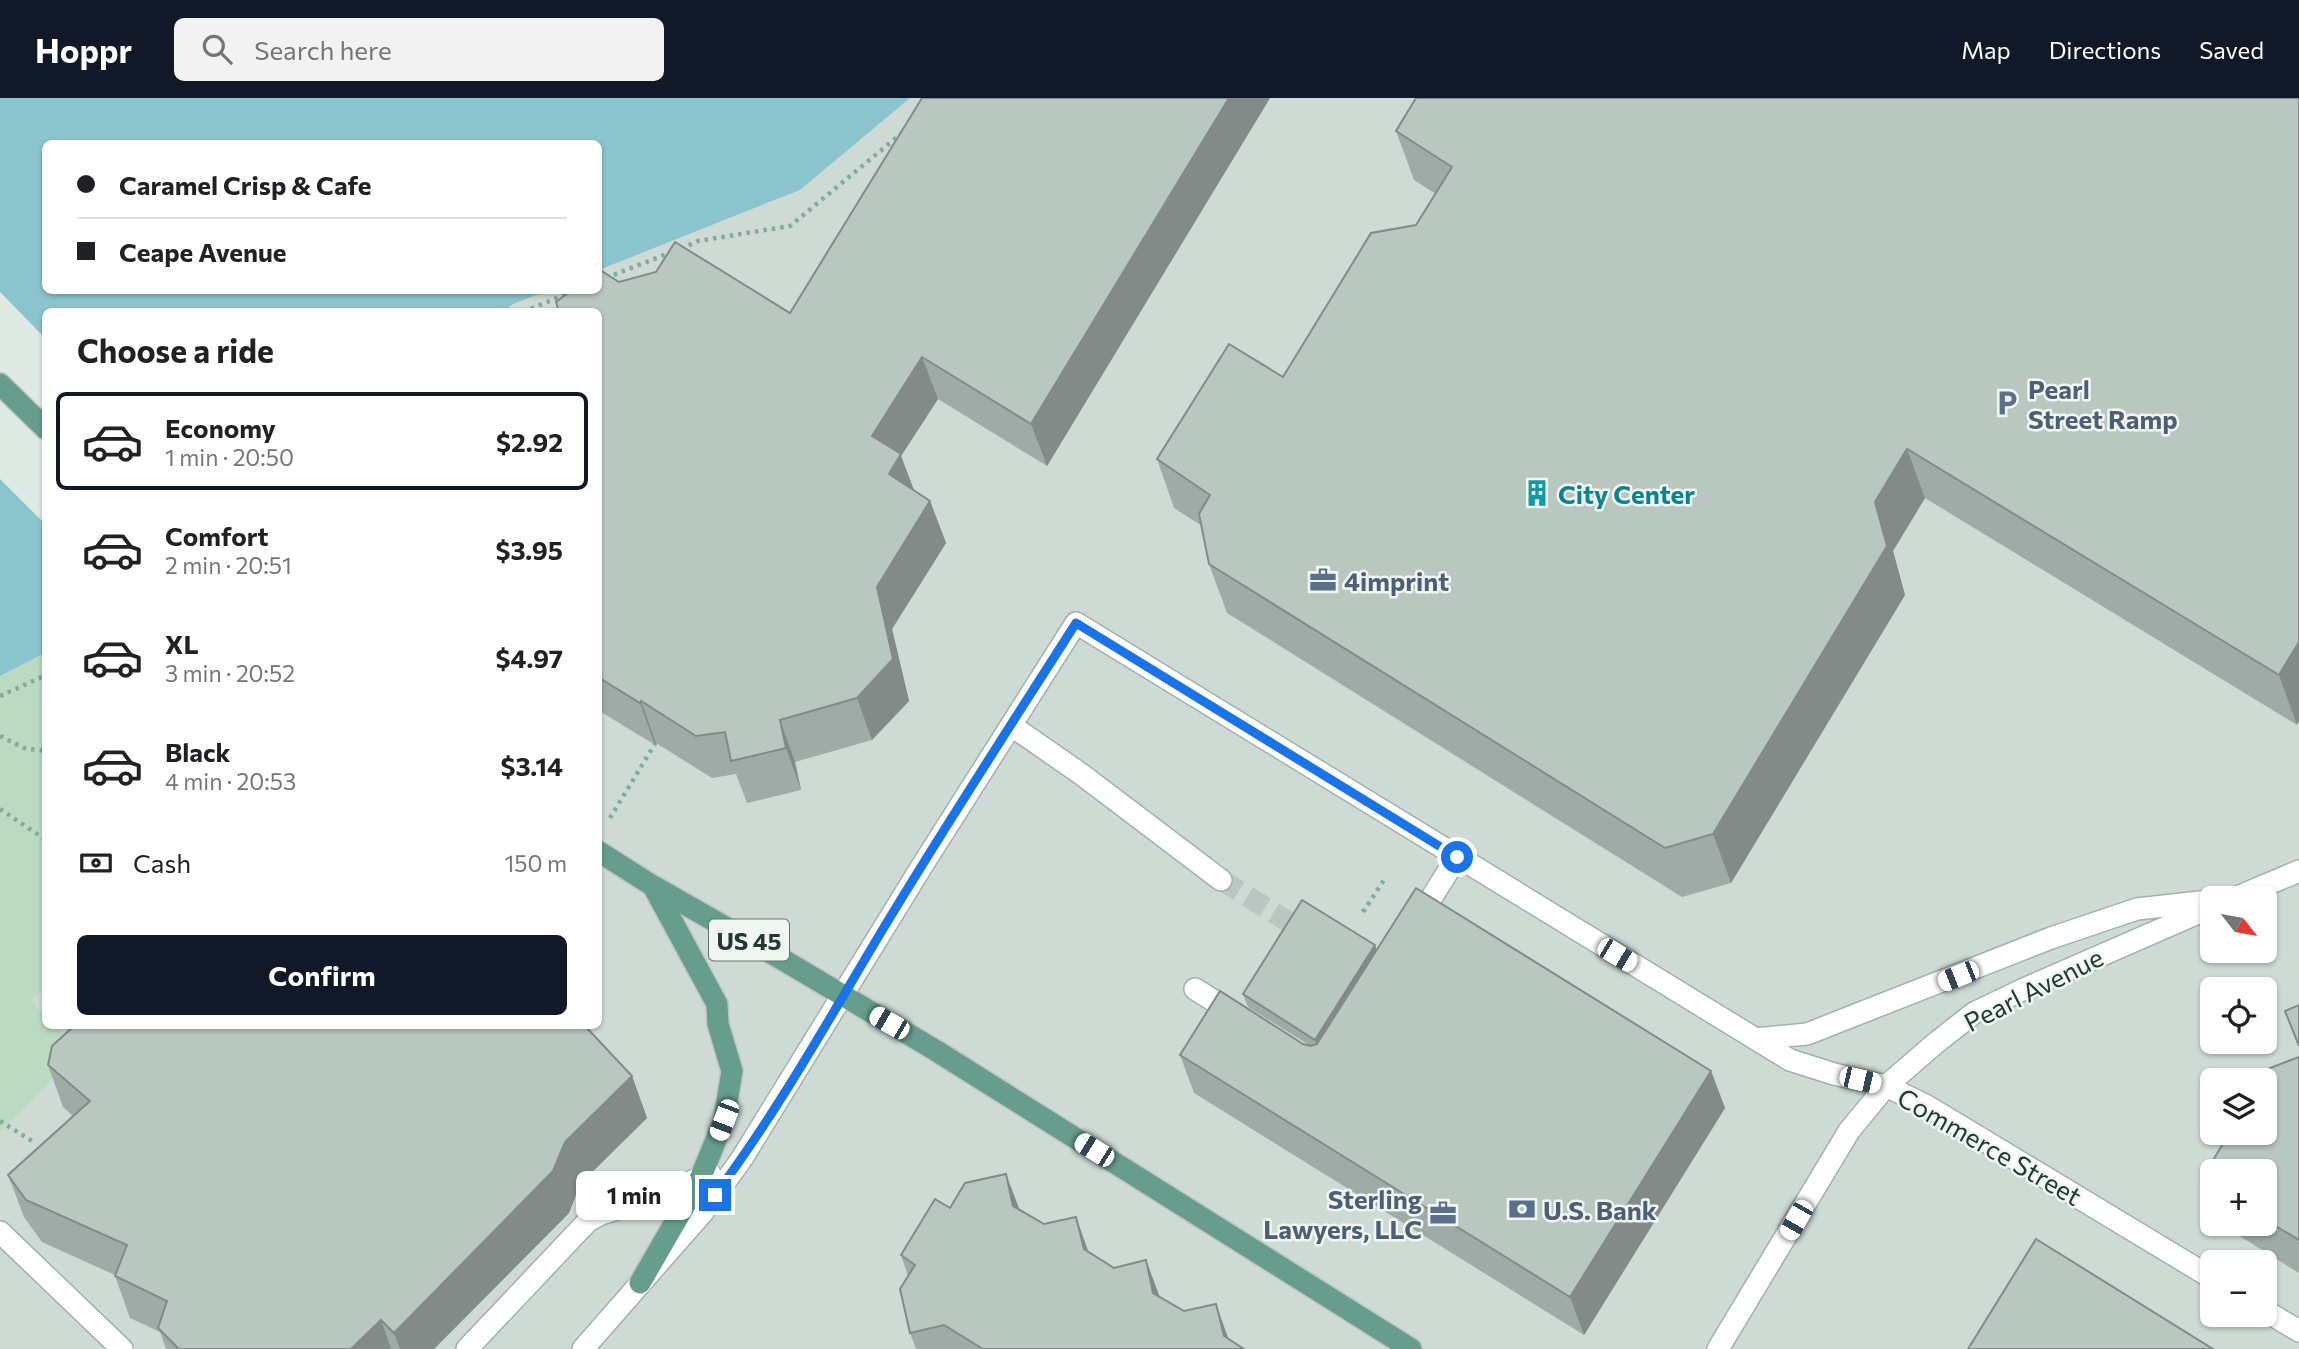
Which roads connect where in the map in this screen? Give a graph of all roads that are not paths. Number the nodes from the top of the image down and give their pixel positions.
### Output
1 (0, 384) edge
2 (42, 425) edge
3 (1012, 726) junction
4 (602, 854) edge
5 (1457, 857) junction
6 (2299, 871) edge
7 (1221, 880) tunnel mouth
8 (653, 886) junction
9 (2263, 886) edge
10 (2200, 902) edge
11 (2200, 912) edge
12 (1404, 941) edge
13 (1195, 989) dead end
14 (843, 996) junction
15 (1254, 1026) edge
16 (1755, 1039) junction
17 (1886, 1086) junction
18 (741, 1160) junction
19 (699, 1179) junction
20 (0, 1232) edge
21 (2200, 1271) edge
22 (640, 1283) junction
23 (2277, 1318) edge
24 (2299, 1331) edge
25 (122, 1349) edge
26 (467, 1349) edge
27 (583, 1349) edge
28 (1411, 1349) edge
29 (1718, 1349) edge

1 - 2 main road
3 - 5 street, Commerce Street
3 - 7 street
3 - 14 street
4 - 8 main road, US 45
5 - 12 street
5 - 16 street, Commerce Street
6 - 9 street
8 - 14 main road, US 45
8 - 19 main road
10 - 16 street
11 - 17 street, Pearl Avenue
13 - 15 street
14 - 18 street
14 - 28 main road, US 45
16 - 17 street, Commerce Street
17 - 21 street, Commerce Street
17 - 29 street, Pearl Avenue
18 - 19 street
18 - 22 street
19 - 22 main road
19 - 26 street
20 - 25 street
22 - 27 street
23 - 24 street

